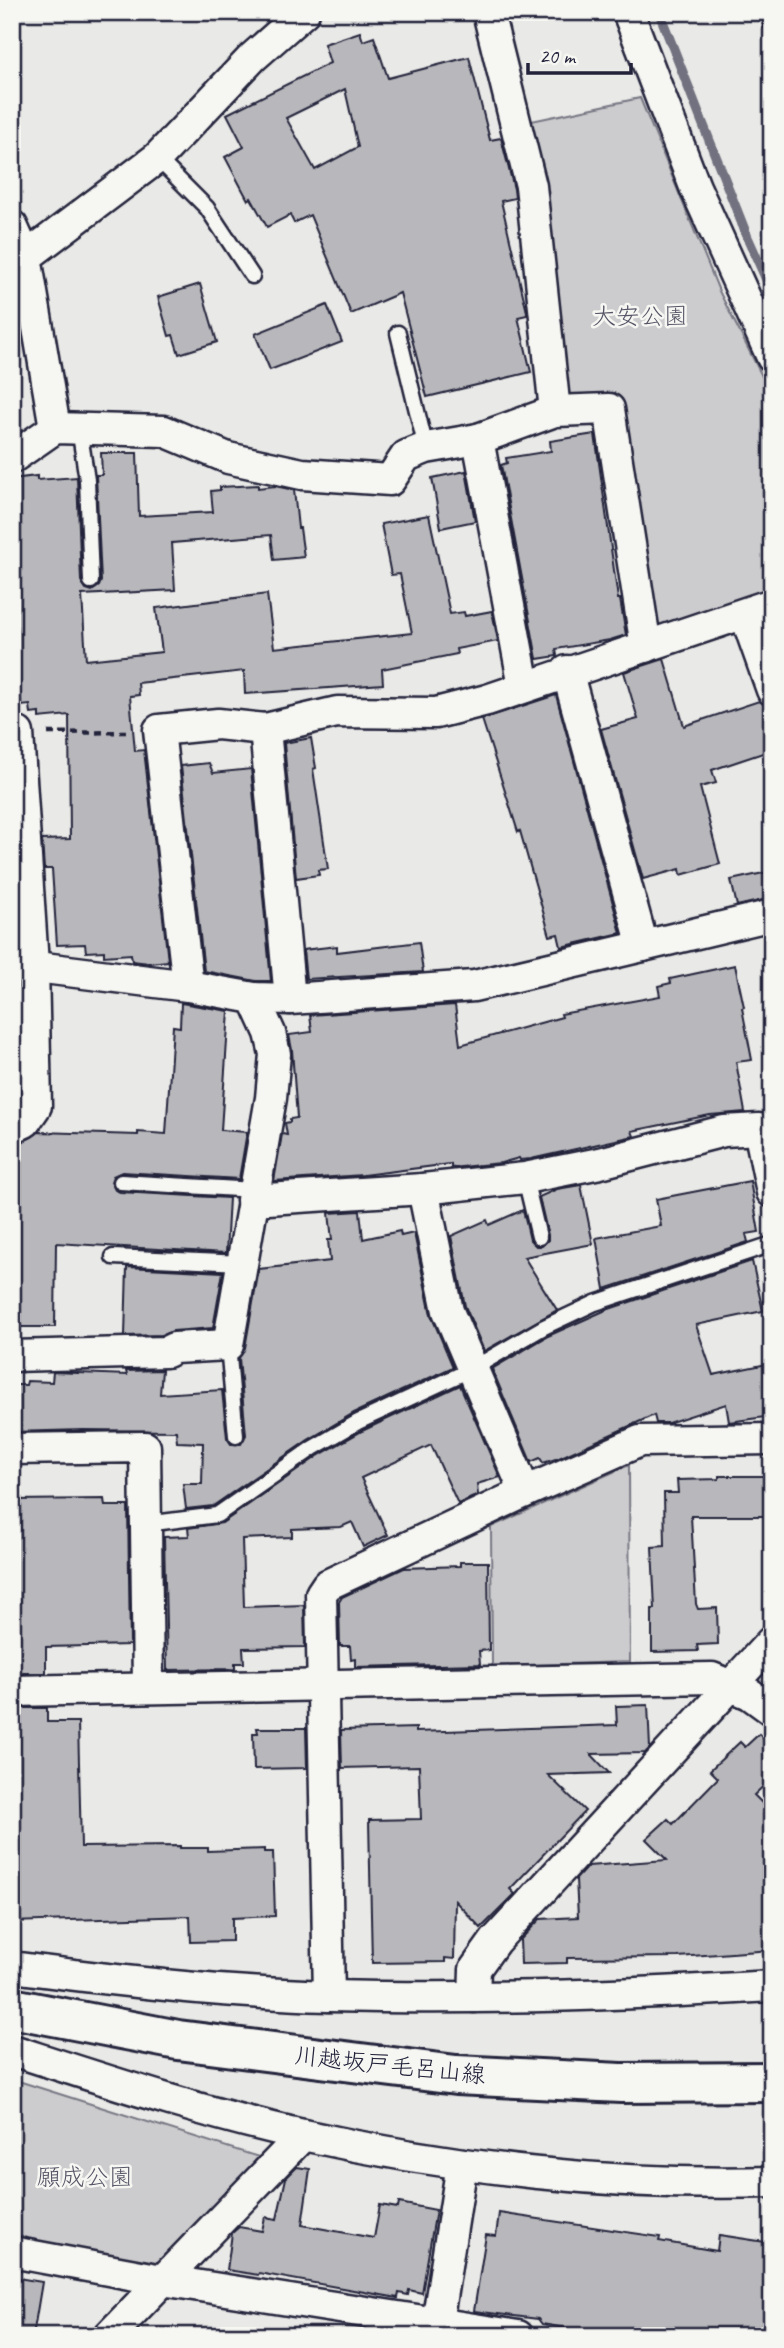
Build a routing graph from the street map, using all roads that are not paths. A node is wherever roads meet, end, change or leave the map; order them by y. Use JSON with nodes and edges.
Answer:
{"nodes":[{"id":1,"x":304,"y":12,"type":"edge"},
{"id":2,"x":488,"y":12,"type":"edge"},
{"id":3,"x":628,"y":12,"type":"edge"},
{"id":4,"x":157,"y":158,"type":"junction"},
{"id":5,"x":12,"y":226,"type":"edge"},
{"id":6,"x":26,"y":257,"type":"junction"},
{"id":7,"x":252,"y":276,"type":"dead end"},
{"id":8,"x":398,"y":333,"type":"dead end"},
{"id":9,"x":772,"y":357,"type":"edge"},
{"id":10,"x":555,"y":411,"type":"junction"},
{"id":11,"x":67,"y":428,"type":"junction"},
{"id":12,"x":478,"y":439,"type":"junction"},
{"id":13,"x":426,"y":447,"type":"junction"},
{"id":14,"x":12,"y":458,"type":"edge"},
{"id":15,"x":92,"y":581,"type":"dead end"},
{"id":16,"x":758,"y":609,"type":"edge"},
{"id":17,"x":646,"y":647,"type":"junction"},
{"id":18,"x":567,"y":671,"type":"junction"},
{"id":19,"x":524,"y":686,"type":"junction"},
{"id":20,"x":772,"y":690,"type":"edge"},
{"id":21,"x":265,"y":729,"type":"junction"},
{"id":22,"x":18,"y":733,"type":"road end"},
{"id":23,"x":772,"y":915,"type":"edge"},
{"id":24,"x":643,"y":946,"type":"junction"},
{"id":25,"x":22,"y":965,"type":"edge"},
{"id":26,"x":188,"y":986,"type":"junction"},
{"id":27,"x":254,"y":998,"type":"junction"},
{"id":28,"x":290,"y":999,"type":"junction"},
{"id":29,"x":12,"y":1128,"type":"edge"},
{"id":30,"x":525,"y":1178,"type":"junction"},
{"id":31,"x":121,"y":1182,"type":"dead end"},
{"id":32,"x":423,"y":1189,"type":"junction"},
{"id":33,"x":772,"y":1192,"type":"edge"},
{"id":34,"x":253,"y":1195,"type":"junction"},
{"id":35,"x":539,"y":1237,"type":"dead end"},
{"id":36,"x":772,"y":1244,"type":"edge"},
{"id":37,"x":113,"y":1257,"type":"dead end"},
{"id":38,"x":242,"y":1263,"type":"junction"},
{"id":39,"x":228,"y":1345,"type":"junction"},
{"id":40,"x":12,"y":1356,"type":"edge"},
{"id":41,"x":472,"y":1369,"type":"junction"},
{"id":42,"x":236,"y":1436,"type":"dead end"},
{"id":43,"x":772,"y":1439,"type":"edge"},
{"id":44,"x":12,"y":1449,"type":"edge"},
{"id":45,"x":525,"y":1492,"type":"junction"},
{"id":46,"x":146,"y":1524,"type":"junction"},
{"id":47,"x":772,"y":1642,"type":"edge"},
{"id":48,"x":732,"y":1685,"type":"junction"},
{"id":49,"x":148,"y":1687,"type":"junction"},
{"id":50,"x":323,"y":1687,"type":"junction"},
{"id":51,"x":12,"y":1691,"type":"edge"},
{"id":52,"x":772,"y":1710,"type":"edge"},
{"id":53,"x":12,"y":1967,"type":"edge"},
{"id":54,"x":772,"y":1986,"type":"edge"},
{"id":55,"x":329,"y":1996,"type":"junction"},
{"id":56,"x":474,"y":1997,"type":"junction"},
{"id":57,"x":12,"y":2008,"type":"edge"},
{"id":58,"x":12,"y":2050,"type":"edge"},
{"id":59,"x":772,"y":2082,"type":"edge"},
{"id":60,"x":303,"y":2135,"type":"junction"},
{"id":61,"x":461,"y":2164,"type":"junction"},
{"id":62,"x":772,"y":2182,"type":"edge"},
{"id":63,"x":12,"y":2252,"type":"edge"},
{"id":64,"x":162,"y":2280,"type":"junction"},
{"id":65,"x":436,"y":2329,"type":"edge"},
{"id":66,"x":109,"y":2336,"type":"edge"},
{"id":67,"x":518,"y":2336,"type":"edge"}],
"edges":[{"from":1,"to":4,"type":"street"},
{"from":2,"to":10,"type":"street"},
{"from":3,"to":9,"type":"street"},
{"from":4,"to":6,"type":"street"},
{"from":4,"to":7,"type":"lane"},
{"from":5,"to":6,"type":"street"},
{"from":6,"to":11,"type":"street"},
{"from":8,"to":13,"type":"lane"},
{"from":10,"to":12,"type":"street"},
{"from":10,"to":17,"type":"street"},
{"from":11,"to":13,"type":"street"},
{"from":11,"to":14,"type":"street"},
{"from":11,"to":15,"type":"lane"},
{"from":12,"to":13,"type":"street"},
{"from":12,"to":19,"type":"street"},
{"from":16,"to":17,"type":"street"},
{"from":16,"to":20,"type":"street"},
{"from":17,"to":18,"type":"street"},
{"from":18,"to":19,"type":"street"},
{"from":18,"to":24,"type":"street"},
{"from":19,"to":21,"type":"street"},
{"from":21,"to":26,"type":"street"},
{"from":21,"to":28,"type":"street"},
{"from":22,"to":25,"type":"street"},
{"from":23,"to":24,"type":"street"},
{"from":24,"to":28,"type":"street"},
{"from":25,"to":26,"type":"street"},
{"from":25,"to":29,"type":"street"},
{"from":26,"to":27,"type":"street"},
{"from":27,"to":28,"type":"street"},
{"from":27,"to":34,"type":"street"},
{"from":30,"to":32,"type":"street"},
{"from":30,"to":33,"type":"street"},
{"from":30,"to":35,"type":"lane"},
{"from":31,"to":34,"type":"lane"},
{"from":32,"to":34,"type":"street"},
{"from":32,"to":41,"type":"street"},
{"from":34,"to":38,"type":"street"},
{"from":36,"to":41,"type":"lane"},
{"from":37,"to":38,"type":"lane"},
{"from":38,"to":39,"type":"street"},
{"from":39,"to":40,"type":"street"},
{"from":39,"to":42,"type":"lane"},
{"from":41,"to":45,"type":"street"},
{"from":41,"to":46,"type":"lane"},
{"from":43,"to":45,"type":"street"},
{"from":44,"to":46,"type":"street"},
{"from":45,"to":50,"type":"street"},
{"from":46,"to":49,"type":"street"},
{"from":47,"to":48,"type":"street"},
{"from":48,"to":50,"type":"street"},
{"from":48,"to":52,"type":"street"},
{"from":48,"to":56,"type":"street"},
{"from":49,"to":50,"type":"street"},
{"from":49,"to":51,"type":"street"},
{"from":50,"to":55,"type":"street"},
{"from":53,"to":55,"type":"street"},
{"from":54,"to":56,"type":"street"},
{"from":55,"to":56,"type":"street"},
{"from":57,"to":59,"type":"main road","name":"川越坂戸毛呂山線"},
{"from":58,"to":60,"type":"street"},
{"from":60,"to":61,"type":"street"},
{"from":60,"to":64,"type":"street"},
{"from":61,"to":62,"type":"street"},
{"from":61,"to":65,"type":"street"},
{"from":63,"to":64,"type":"street"},
{"from":64,"to":65,"type":"street"},
{"from":64,"to":66,"type":"street"},
{"from":65,"to":67,"type":"street"}]}
